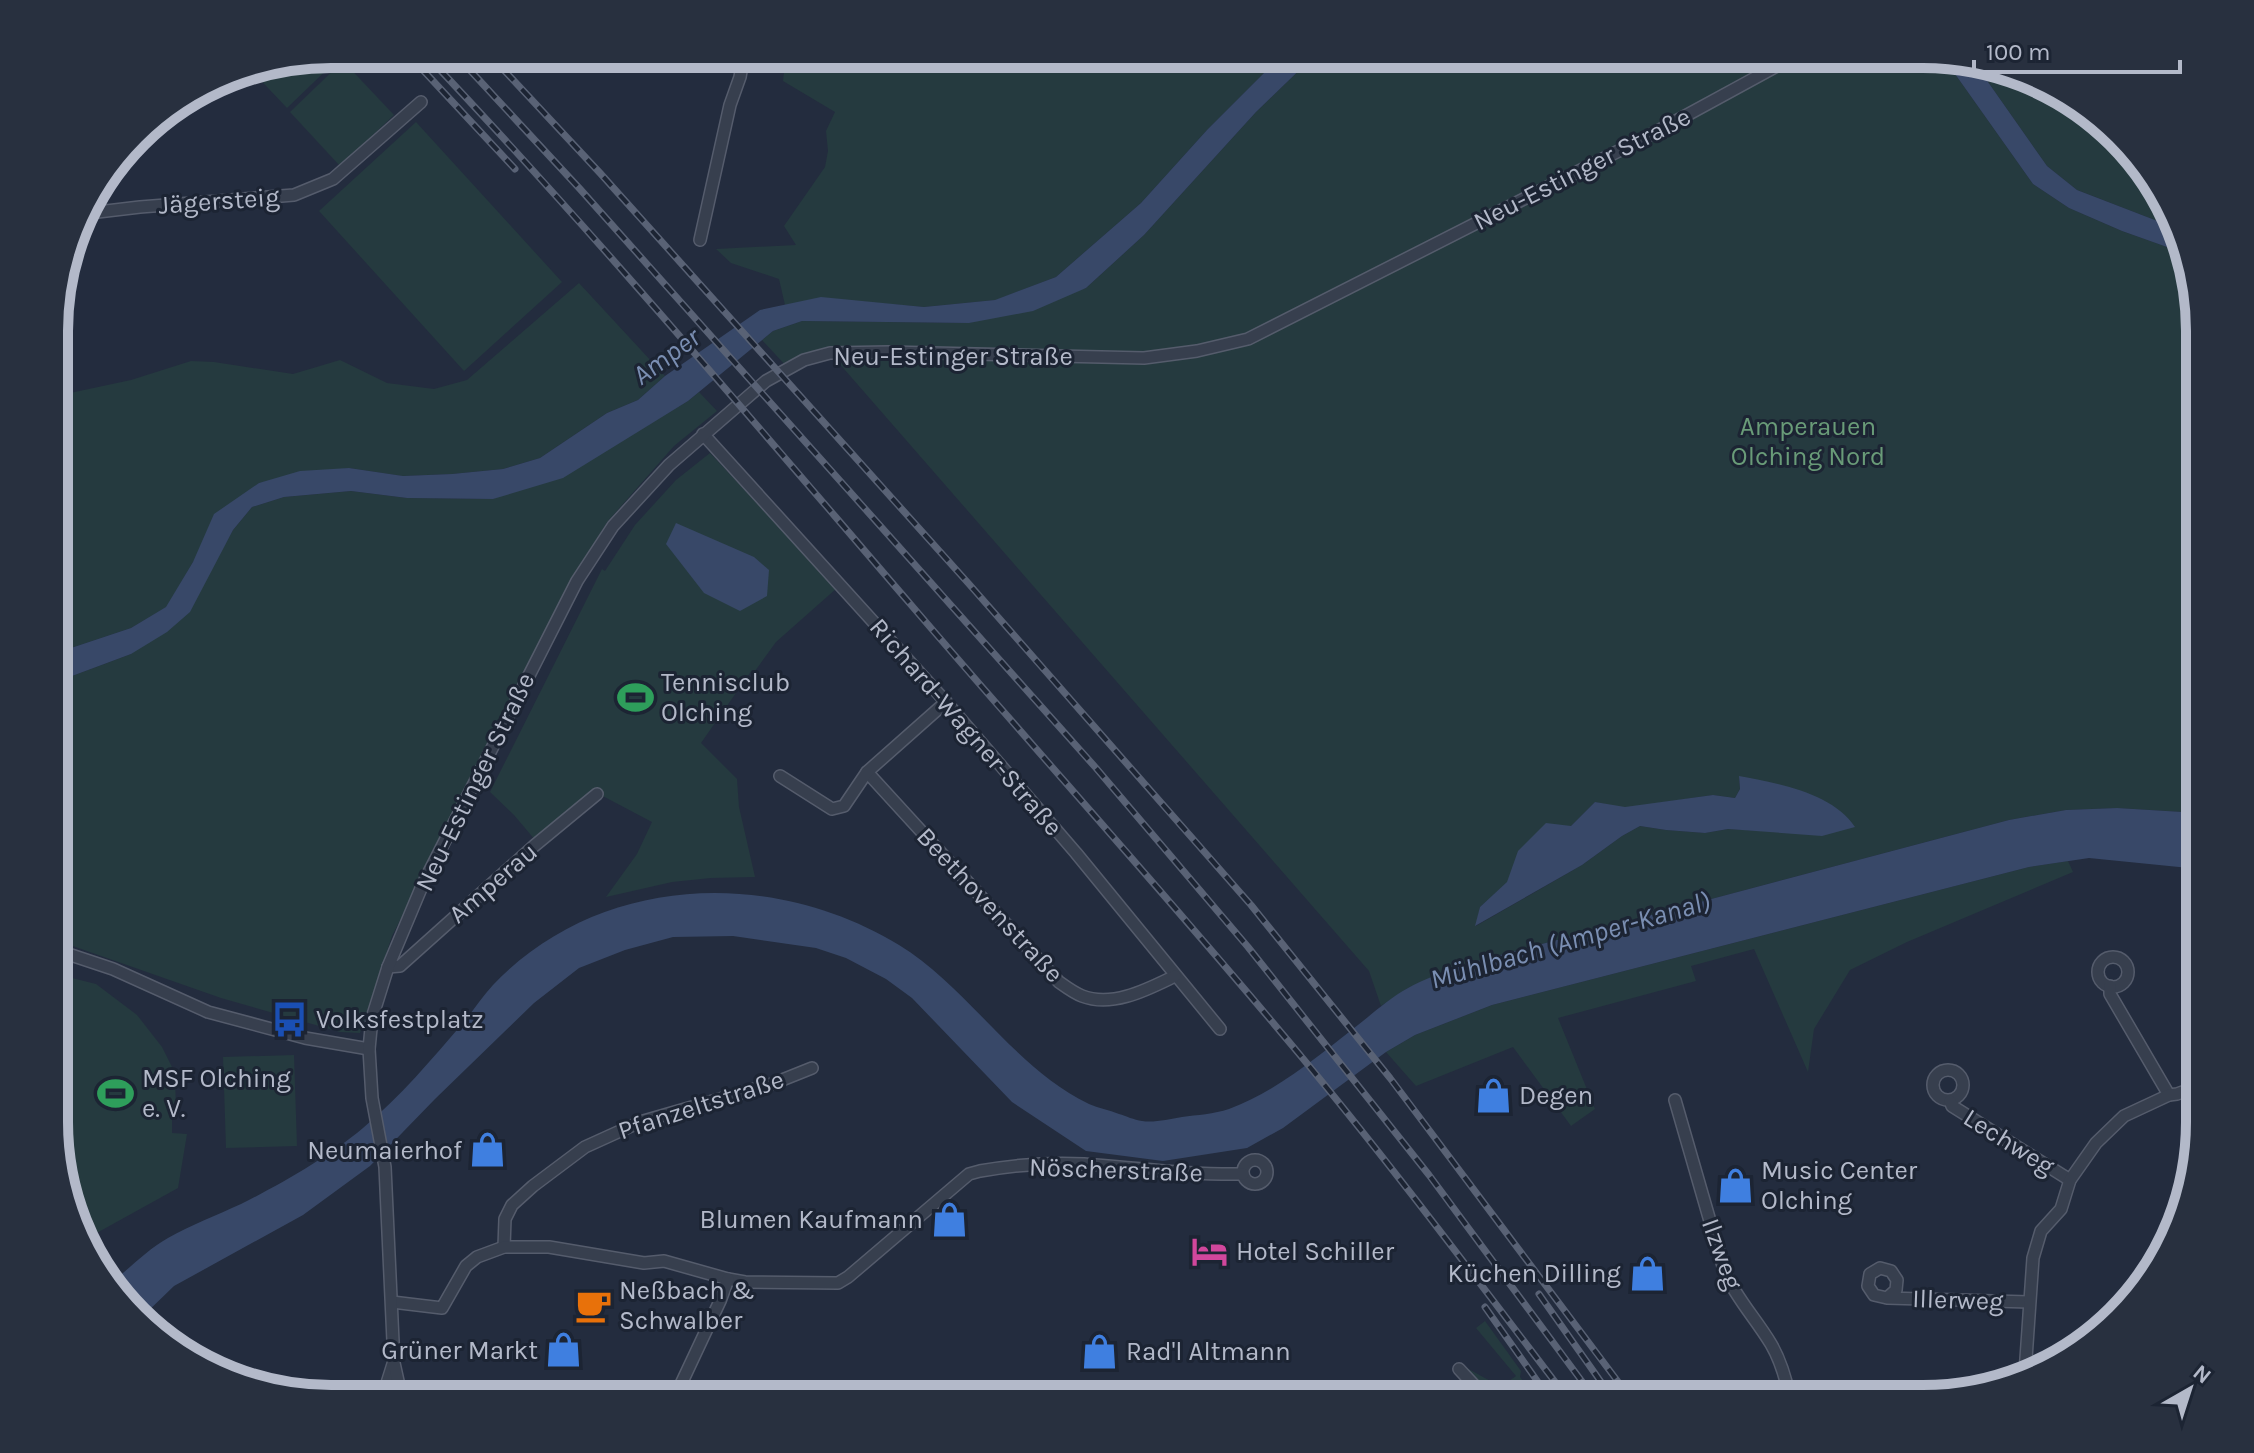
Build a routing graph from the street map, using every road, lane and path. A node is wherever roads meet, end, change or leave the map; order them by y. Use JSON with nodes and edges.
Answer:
{"nodes":[{"id":1,"x":741,"y":68,"type":"edge"},
{"id":2,"x":1773,"y":68,"type":"edge"},
{"id":3,"x":421,"y":102,"type":"dead end"},
{"id":4,"x":97,"y":212,"type":"edge"},
{"id":5,"x":700,"y":240,"type":"dead end"},
{"id":6,"x":703,"y":434,"type":"junction"},
{"id":7,"x":946,"y":702,"type":"junction"},
{"id":8,"x":867,"y":772,"type":"junction"},
{"id":9,"x":780,"y":776,"type":"dead end"},
{"id":10,"x":597,"y":794,"type":"dead end"},
{"id":11,"x":68,"y":954,"type":"edge"},
{"id":12,"x":388,"y":967,"type":"junction"},
{"id":13,"x":1175,"y":976,"type":"junction"},
{"id":14,"x":2110,"y":986,"type":"dead end"},
{"id":15,"x":1220,"y":1029,"type":"dead end"},
{"id":16,"x":369,"y":1049,"type":"junction"},
{"id":17,"x":812,"y":1068,"type":"dead end"},
{"id":18,"x":2185,"y":1091,"type":"edge"},
{"id":19,"x":2169,"y":1095,"type":"junction"},
{"id":20,"x":1675,"y":1100,"type":"dead end"},
{"id":21,"x":1950,"y":1101,"type":"dead end"},
{"id":22,"x":1243,"y":1174,"type":"dead end"},
{"id":23,"x":2070,"y":1180,"type":"junction"},
{"id":24,"x":504,"y":1247,"type":"junction"},
{"id":25,"x":728,"y":1279,"type":"junction"},
{"id":26,"x":1887,"y":1298,"type":"dead end"},
{"id":27,"x":392,"y":1302,"type":"junction"},
{"id":28,"x":2029,"y":1302,"type":"junction"},
{"id":29,"x":394,"y":1363,"type":"junction"},
{"id":30,"x":2026,"y":1364,"type":"edge"},
{"id":31,"x":1459,"y":1369,"type":"dead end"},
{"id":32,"x":1473,"y":1384,"type":"edge"},
{"id":33,"x":1787,"y":1384,"type":"edge"},
{"id":34,"x":387,"y":1385,"type":"edge"},
{"id":35,"x":399,"y":1385,"type":"edge"},
{"id":36,"x":681,"y":1385,"type":"edge"}],
"edges":[{"from":1,"to":5,"type":"street"},
{"from":2,"to":6,"type":"street","name":"Neu-Estinger Straße"},
{"from":3,"to":4,"type":"street","name":"Jägersteig"},
{"from":6,"to":7,"type":"street","name":"Richard-Wagner-Straße"},
{"from":6,"to":12,"type":"street","name":"Neu-Estinger Straße"},
{"from":7,"to":8,"type":"street"},
{"from":7,"to":13,"type":"street","name":"Richard-Wagner-Straße"},
{"from":8,"to":9,"type":"street"},
{"from":8,"to":13,"type":"street","name":"Beethovenstraße"},
{"from":10,"to":12,"type":"street","name":"Amperau"},
{"from":11,"to":16,"type":"street"},
{"from":12,"to":16,"type":"street","name":"Neu-Estinger Straße"},
{"from":13,"to":15,"type":"street","name":"Richard-Wagner-Straße"},
{"from":14,"to":19,"type":"street"},
{"from":16,"to":27,"type":"street","name":"Neu-Estinger Straße"},
{"from":17,"to":24,"type":"street","name":"Pfanzeltstraße"},
{"from":18,"to":19,"type":"street"},
{"from":19,"to":23,"type":"street"},
{"from":20,"to":33,"type":"street","name":"Ilzweg"},
{"from":21,"to":23,"type":"street","name":"Lechweg"},
{"from":22,"to":25,"type":"street","name":"Nöscherstraße"},
{"from":23,"to":28,"type":"street"},
{"from":24,"to":25,"type":"street","name":"Nöscherstraße"},
{"from":24,"to":27,"type":"street","name":"Nöscherstraße"},
{"from":25,"to":36,"type":"street"},
{"from":26,"to":28,"type":"street","name":"Illerweg"},
{"from":27,"to":29,"type":"street","name":"Neu-Estinger Straße"},
{"from":28,"to":30,"type":"street"},
{"from":29,"to":34,"type":"street","name":"Neu-Estinger Straße"},
{"from":29,"to":35,"type":"street","name":"Neu-Estinger Straße"},
{"from":31,"to":32,"type":"street"}]}
